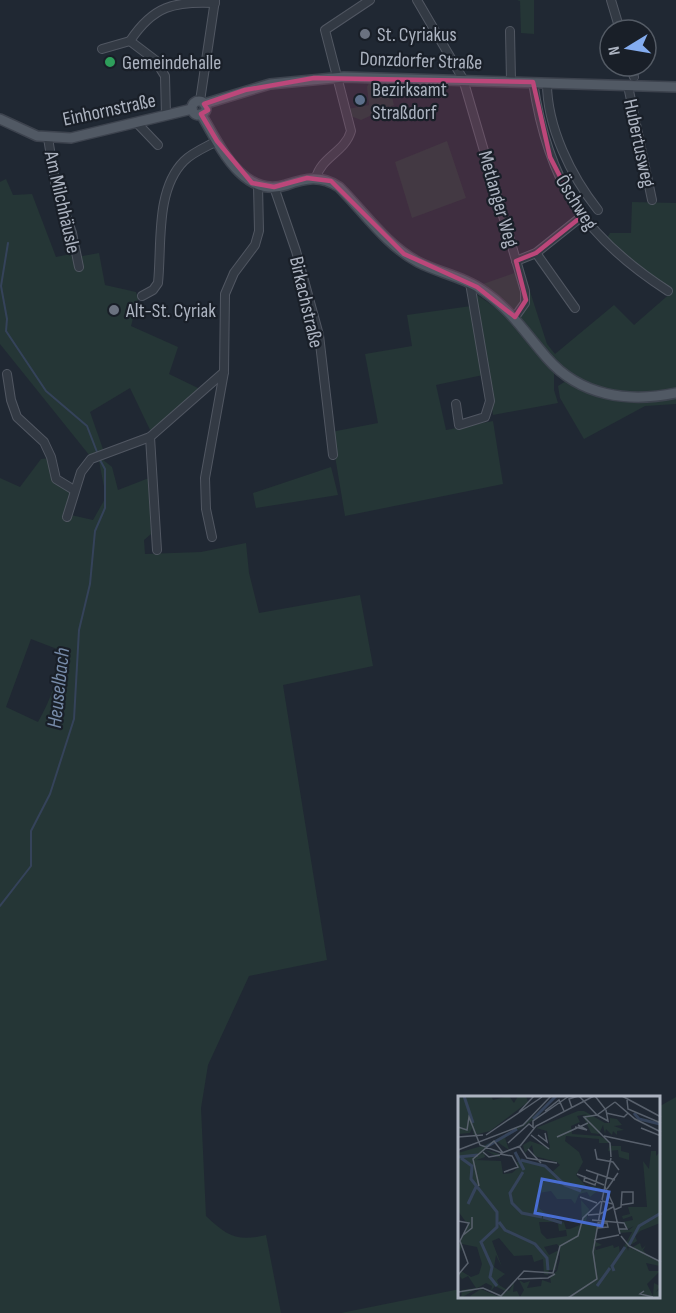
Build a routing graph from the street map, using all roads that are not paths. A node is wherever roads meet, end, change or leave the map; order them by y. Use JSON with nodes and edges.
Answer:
{"nodes":[{"id":1,"x":370,"y":0,"type":"edge"},
{"id":2,"x":417,"y":0,"type":"edge"},
{"id":3,"x":611,"y":0,"type":"edge"},
{"id":4,"x":215,"y":1,"type":"edge"},
{"id":5,"x":616,"y":18,"type":"edge"},
{"id":6,"x":510,"y":31,"type":"dead end"},
{"id":7,"x":130,"y":40,"type":"junction"},
{"id":8,"x":102,"y":49,"type":"dead end"},
{"id":9,"x":337,"y":77,"type":"junction"},
{"id":10,"x":463,"y":79,"type":"junction"},
{"id":11,"x":510,"y":81,"type":"junction"},
{"id":12,"x":533,"y":82,"type":"junction"},
{"id":13,"x":547,"y":83,"type":"junction"},
{"id":14,"x":628,"y":86,"type":"junction"},
{"id":15,"x":676,"y":87,"type":"edge"},
{"id":16,"x":199,"y":107,"type":"junction"},
{"id":17,"x":166,"y":115,"type":"junction"},
{"id":18,"x":0,"y":119,"type":"edge"},
{"id":19,"x":136,"y":122,"type":"junction"},
{"id":20,"x":48,"y":138,"type":"junction"},
{"id":21,"x":217,"y":141,"type":"junction"},
{"id":22,"x":158,"y":145,"type":"dead end"},
{"id":23,"x":316,"y":178,"type":"junction"},
{"id":24,"x":258,"y":185,"type":"junction"},
{"id":25,"x":274,"y":188,"type":"junction"},
{"id":26,"x":652,"y":200,"type":"dead end"},
{"id":27,"x":598,"y":210,"type":"dead end"},
{"id":28,"x":581,"y":216,"type":"junction"},
{"id":29,"x":536,"y":253,"type":"junction"},
{"id":30,"x":516,"y":261,"type":"junction"},
{"id":31,"x":79,"y":267,"type":"dead end"},
{"id":32,"x":470,"y":283,"type":"junction"},
{"id":33,"x":668,"y":291,"type":"dead end"},
{"id":34,"x":142,"y":296,"type":"dead end"},
{"id":35,"x":575,"y":308,"type":"dead end"},
{"id":36,"x":515,"y":317,"type":"junction"},
{"id":37,"x":224,"y":372,"type":"junction"},
{"id":38,"x":7,"y":374,"type":"dead end"},
{"id":39,"x":676,"y":393,"type":"edge"},
{"id":40,"x":456,"y":404,"type":"dead end"},
{"id":41,"x":150,"y":437,"type":"junction"},
{"id":42,"x":333,"y":454,"type":"dead end"},
{"id":43,"x":74,"y":490,"type":"junction"},
{"id":44,"x":67,"y":517,"type":"dead end"},
{"id":45,"x":212,"y":537,"type":"dead end"},
{"id":46,"x":157,"y":550,"type":"dead end"}],
"edges":[{"from":1,"to":9,"type":"street"},
{"from":2,"to":10,"type":"street","name":"Metlanger Weg"},
{"from":3,"to":5,"type":"street"},
{"from":4,"to":7,"type":"street"},
{"from":4,"to":16,"type":"street"},
{"from":6,"to":11,"type":"street"},
{"from":7,"to":8,"type":"street"},
{"from":7,"to":17,"type":"street"},
{"from":9,"to":10,"type":"main road","name":"Donzdorfer Straße"},
{"from":9,"to":16,"type":"main road","name":"Donzdorfer Straße"},
{"from":9,"to":23,"type":"street"},
{"from":10,"to":11,"type":"main road","name":"Donzdorfer Straße"},
{"from":10,"to":30,"type":"street","name":"Metlanger Weg"},
{"from":11,"to":12,"type":"main road","name":"Donzdorfer Straße"},
{"from":12,"to":13,"type":"main road","name":"Donzdorfer Straße"},
{"from":12,"to":28,"type":"street","name":"Öschweg"},
{"from":13,"to":14,"type":"main road","name":"Donzdorfer Straße"},
{"from":13,"to":27,"type":"street"},
{"from":14,"to":15,"type":"main road","name":"Donzdorfer Straße"},
{"from":14,"to":26,"type":"street","name":"Hubertusweg"},
{"from":16,"to":17,"type":"main road","name":"Einhornstraße"},
{"from":16,"to":21,"type":"main road"},
{"from":17,"to":19,"type":"main road","name":"Einhornstraße"},
{"from":18,"to":20,"type":"main road","name":"Einhornstraße"},
{"from":19,"to":20,"type":"main road","name":"Einhornstraße"},
{"from":19,"to":22,"type":"street"},
{"from":20,"to":31,"type":"street","name":"Am Milchhäusle"},
{"from":21,"to":24,"type":"main road"},
{"from":21,"to":34,"type":"street"},
{"from":23,"to":25,"type":"main road"},
{"from":23,"to":32,"type":"main road"},
{"from":24,"to":25,"type":"main road"},
{"from":24,"to":37,"type":"street"},
{"from":25,"to":42,"type":"street","name":"Birkachstraße"},
{"from":28,"to":29,"type":"street"},
{"from":28,"to":33,"type":"street","name":"Öschweg"},
{"from":29,"to":30,"type":"street"},
{"from":29,"to":35,"type":"street"},
{"from":30,"to":36,"type":"street","name":"Metlanger Weg"},
{"from":32,"to":36,"type":"main road"},
{"from":32,"to":40,"type":"street"},
{"from":36,"to":39,"type":"main road"},
{"from":37,"to":41,"type":"street"},
{"from":37,"to":45,"type":"street"},
{"from":38,"to":43,"type":"street"},
{"from":41,"to":43,"type":"street"},
{"from":41,"to":46,"type":"street"},
{"from":43,"to":44,"type":"street"}]}
